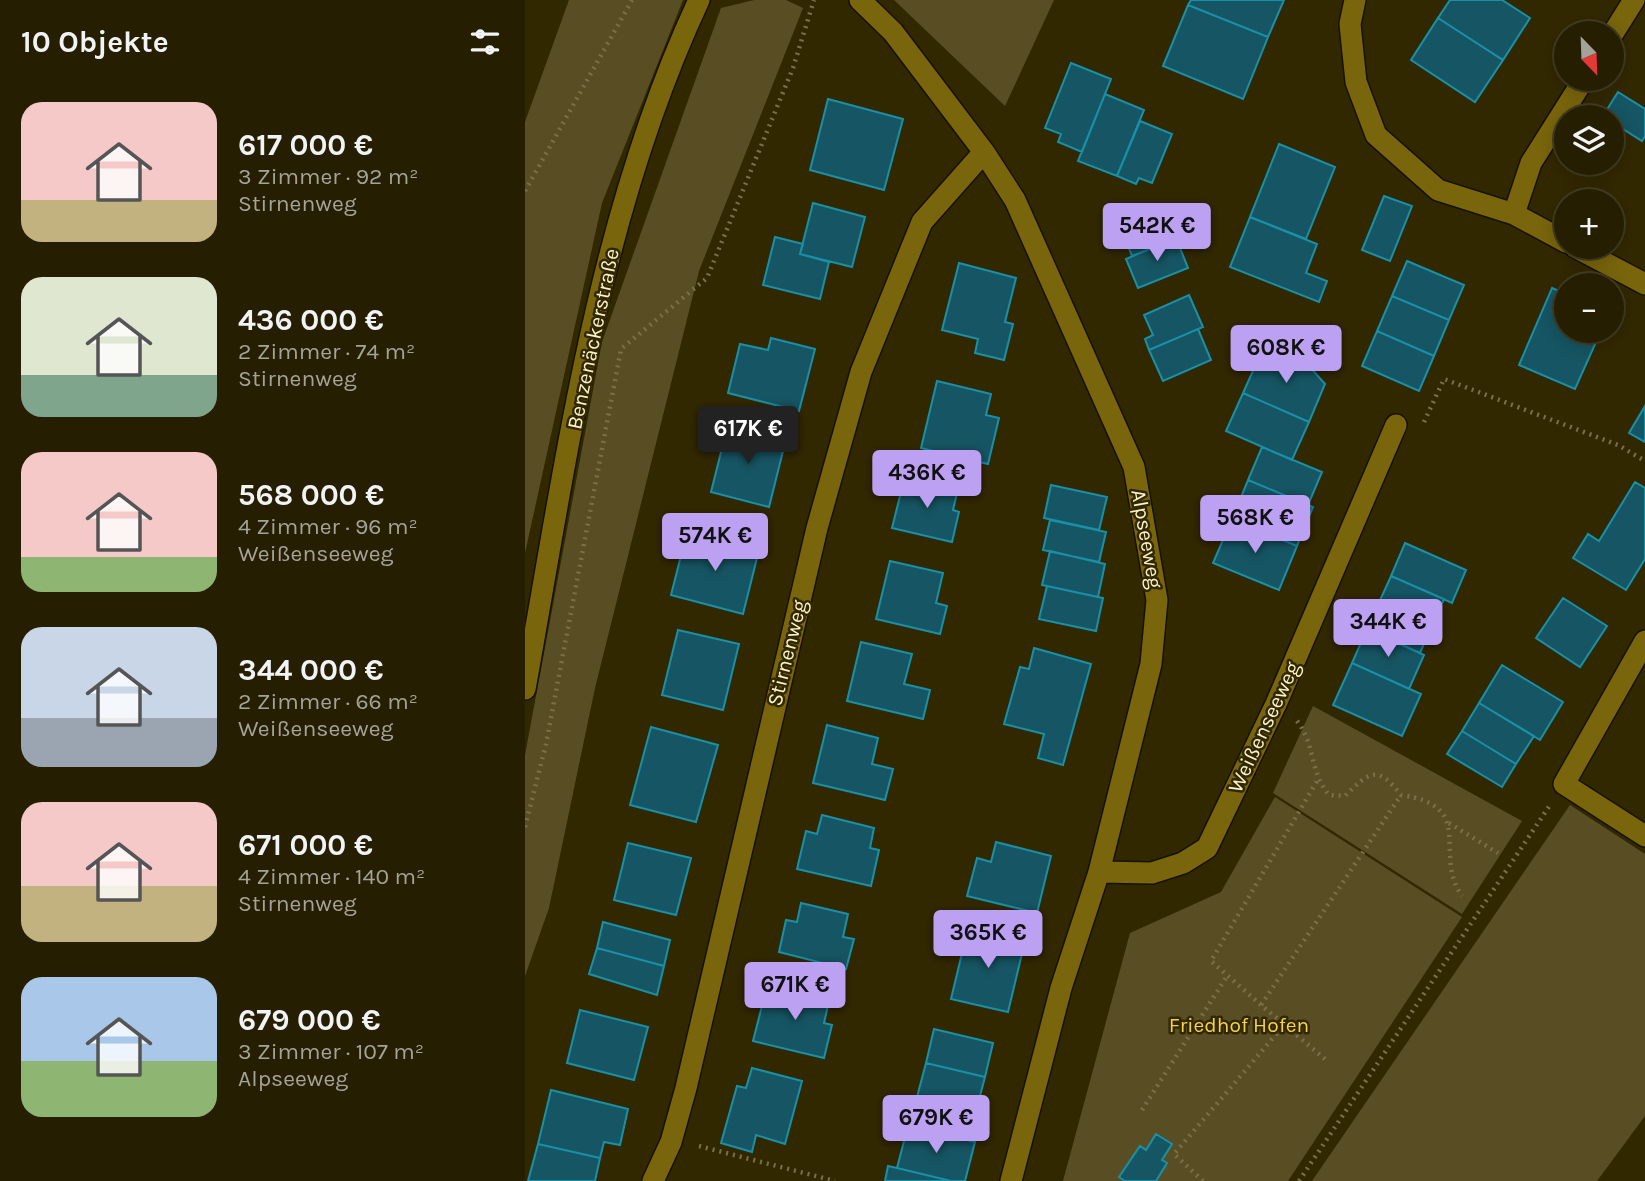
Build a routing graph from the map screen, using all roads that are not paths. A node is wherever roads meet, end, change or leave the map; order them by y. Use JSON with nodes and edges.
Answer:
{"nodes":[{"id":1,"x":699,"y":0,"type":"edge"},
{"id":2,"x":860,"y":0,"type":"edge"},
{"id":3,"x":1355,"y":0,"type":"edge"},
{"id":4,"x":1634,"y":0,"type":"edge"},
{"id":5,"x":1621,"y":21,"type":"edge"},
{"id":6,"x":1576,"y":91,"type":"edge"},
{"id":7,"x":984,"y":152,"type":"junction"},
{"id":8,"x":1514,"y":214,"type":"junction"},
{"id":9,"x":1554,"y":236,"type":"edge"},
{"id":10,"x":1598,"y":259,"type":"edge"},
{"id":11,"x":1645,"y":284,"type":"edge"},
{"id":12,"x":1396,"y":425,"type":"dead end"},
{"id":13,"x":1645,"y":641,"type":"edge"},
{"id":14,"x":525,"y":690,"type":"edge"},
{"id":15,"x":1645,"y":836,"type":"edge"},
{"id":16,"x":1099,"y":872,"type":"junction"},
{"id":17,"x":653,"y":1181,"type":"edge"},
{"id":18,"x":1011,"y":1181,"type":"edge"}],
"edges":[{"from":1,"to":14,"type":"street","name":"Benzenäckerstraße"},
{"from":2,"to":7,"type":"street","name":"Alpseeweg"},
{"from":3,"to":8,"type":"street"},
{"from":4,"to":5,"type":"street"},
{"from":6,"to":8,"type":"street"},
{"from":7,"to":16,"type":"street","name":"Alpseeweg"},
{"from":7,"to":17,"type":"street","name":"Stirnenweg"},
{"from":8,"to":9,"type":"street"},
{"from":10,"to":11,"type":"street"},
{"from":12,"to":16,"type":"street","name":"Weißenseeweg"},
{"from":13,"to":15,"type":"street"},
{"from":16,"to":18,"type":"street","name":"Alpseeweg"}]}
